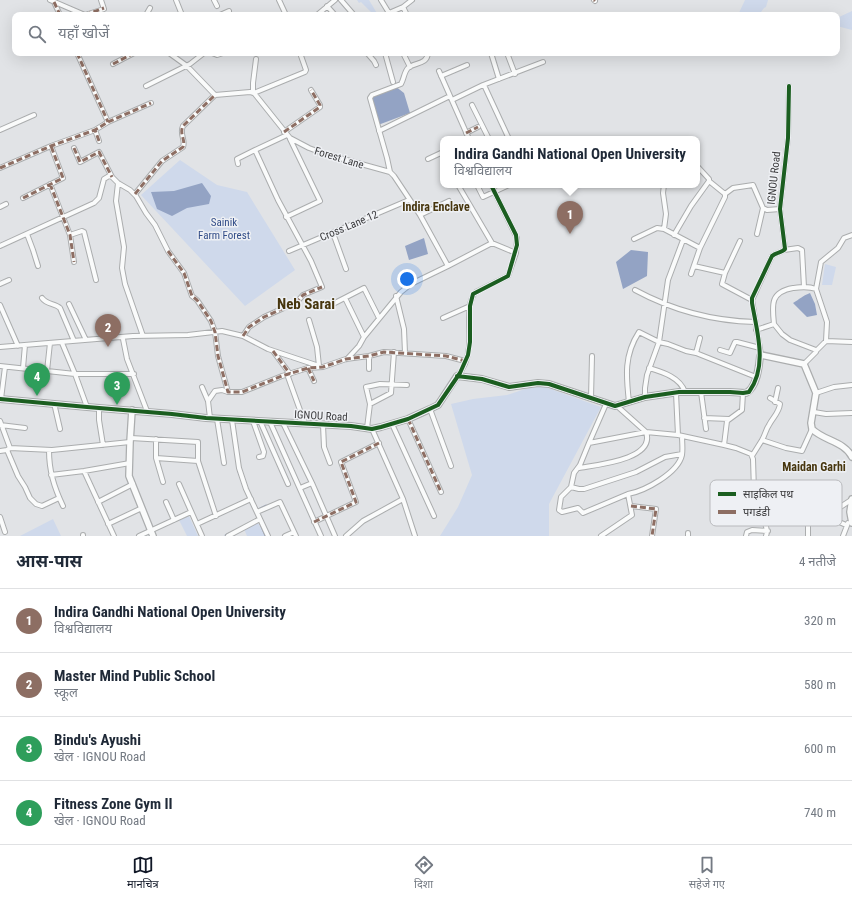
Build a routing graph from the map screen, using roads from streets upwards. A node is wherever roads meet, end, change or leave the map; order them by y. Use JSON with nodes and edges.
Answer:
{"nodes":[{"id":1,"x":101,"y":0,"type":"edge"},
{"id":2,"x":176,"y":0,"type":"edge"},
{"id":3,"x":214,"y":0,"type":"edge"},
{"id":4,"x":279,"y":0,"type":"edge"},
{"id":5,"x":334,"y":0,"type":"edge"},
{"id":6,"x":341,"y":0,"type":"edge"},
{"id":7,"x":381,"y":0,"type":"edge"},
{"id":8,"x":412,"y":0,"type":"edge"},
{"id":9,"x":52,"y":1,"type":"edge"},
{"id":10,"x":217,"y":6,"type":"dead end"},
{"id":11,"x":327,"y":6,"type":"junction"},
{"id":12,"x":403,"y":6,"type":"junction"},
{"id":13,"x":150,"y":8,"type":"dead end"},
{"id":14,"x":58,"y":12,"type":"edge"},
{"id":15,"x":78,"y":12,"type":"edge"},
{"id":16,"x":94,"y":12,"type":"edge"},
{"id":17,"x":148,"y":12,"type":"edge"},
{"id":18,"x":181,"y":12,"type":"edge"},
{"id":19,"x":285,"y":12,"type":"edge"},
{"id":20,"x":321,"y":12,"type":"edge"},
{"id":21,"x":332,"y":12,"type":"edge"},
{"id":22,"x":351,"y":12,"type":"edge"},
{"id":23,"x":388,"y":12,"type":"edge"},
{"id":24,"x":391,"y":12,"type":"edge"},
{"id":25,"x":406,"y":12,"type":"edge"},
{"id":26,"x":78,"y":56,"type":"edge"},
{"id":27,"x":128,"y":56,"type":"edge"},
{"id":28,"x":173,"y":56,"type":"edge"},
{"id":29,"x":200,"y":56,"type":"edge"},
{"id":30,"x":301,"y":56,"type":"edge"},
{"id":31,"x":370,"y":56,"type":"edge"},
{"id":32,"x":386,"y":56,"type":"edge"},
{"id":33,"x":404,"y":56,"type":"edge"},
{"id":34,"x":427,"y":56,"type":"edge"},
{"id":35,"x":492,"y":56,"type":"edge"},
{"id":36,"x":508,"y":56,"type":"edge"},
{"id":37,"x":256,"y":60,"type":"dead end"},
{"id":38,"x":543,"y":62,"type":"dead end"},
{"id":39,"x":113,"y":64,"type":"dead end"},
{"id":40,"x":376,"y":65,"type":"dead end"},
{"id":41,"x":467,"y":65,"type":"dead end"},
{"id":42,"x":187,"y":66,"type":"junction"},
{"id":43,"x":410,"y":67,"type":"junction"},
{"id":44,"x":515,"y":74,"type":"junction"},
{"id":45,"x":500,"y":79,"type":"junction"},
{"id":46,"x":393,"y":82,"type":"dead end"},
{"id":47,"x":484,"y":85,"type":"junction"},
{"id":48,"x":146,"y":86,"type":"dead end"},
{"id":49,"x":789,"y":86,"type":"dead end"},
{"id":50,"x":311,"y":90,"type":"dead end"},
{"id":51,"x":254,"y":93,"type":"junction"},
{"id":52,"x":215,"y":95,"type":"junction"},
{"id":53,"x":451,"y":98,"type":"junction"},
{"id":54,"x":151,"y":103,"type":"dead end"},
{"id":55,"x":472,"y":105,"type":"dead end"},
{"id":56,"x":34,"y":115,"type":"dead end"},
{"id":57,"x":108,"y":122,"type":"junction"},
{"id":58,"x":478,"y":127,"type":"dead end"},
{"id":59,"x":0,"y":130,"type":"edge"},
{"id":60,"x":95,"y":130,"type":"junction"},
{"id":61,"x":379,"y":131,"type":"junction"},
{"id":62,"x":466,"y":133,"type":"junction"},
{"id":63,"x":287,"y":135,"type":"junction"},
{"id":64,"x":468,"y":136,"type":"edge"},
{"id":65,"x":488,"y":136,"type":"edge"},
{"id":66,"x":508,"y":136,"type":"edge"},
{"id":67,"x":99,"y":141,"type":"dead end"},
{"id":68,"x":51,"y":146,"type":"junction"},
{"id":69,"x":74,"y":148,"type":"dead end"},
{"id":70,"x":255,"y":150,"type":"junction"},
{"id":71,"x":440,"y":153,"type":"edge"},
{"id":72,"x":428,"y":159,"type":"dead end"},
{"id":73,"x":238,"y":164,"type":"dead end"},
{"id":74,"x":0,"y":168,"type":"edge"},
{"id":75,"x":700,"y":169,"type":"edge"},
{"id":76,"x":390,"y":172,"type":"junction"},
{"id":77,"x":112,"y":177,"type":"junction"},
{"id":78,"x":709,"y":181,"type":"junction"},
{"id":79,"x":118,"y":183,"type":"junction"},
{"id":80,"x":50,"y":184,"type":"junction"},
{"id":81,"x":460,"y":188,"type":"edge"},
{"id":82,"x":478,"y":188,"type":"edge"},
{"id":83,"x":492,"y":188,"type":"edge"},
{"id":84,"x":503,"y":188,"type":"edge"},
{"id":85,"x":664,"y":188,"type":"edge"},
{"id":86,"x":495,"y":192,"type":"junction"},
{"id":87,"x":135,"y":194,"type":"junction"},
{"id":88,"x":725,"y":194,"type":"junction"},
{"id":89,"x":23,"y":198,"type":"dead end"},
{"id":90,"x":409,"y":200,"type":"junction"},
{"id":91,"x":449,"y":201,"type":"dead end"},
{"id":92,"x":6,"y":204,"type":"dead end"},
{"id":93,"x":0,"y":207,"type":"edge"},
{"id":94,"x":763,"y":208,"type":"junction"},
{"id":95,"x":780,"y":209,"type":"junction"},
{"id":96,"x":420,"y":215,"type":"junction"},
{"id":97,"x":63,"y":217,"type":"junction"},
{"id":98,"x":286,"y":217,"type":"junction"},
{"id":99,"x":664,"y":229,"type":"junction"},
{"id":100,"x":333,"y":233,"type":"junction"},
{"id":101,"x":27,"y":234,"type":"junction"},
{"id":102,"x":70,"y":234,"type":"junction"},
{"id":103,"x":757,"y":234,"type":"dead end"},
{"id":104,"x":674,"y":235,"type":"junction"},
{"id":105,"x":852,"y":235,"type":"edge"},
{"id":106,"x":634,"y":239,"type":"dead end"},
{"id":107,"x":683,"y":240,"type":"junction"},
{"id":108,"x":740,"y":241,"type":"dead end"},
{"id":109,"x":492,"y":243,"type":"junction"},
{"id":110,"x":302,"y":245,"type":"junction"},
{"id":111,"x":0,"y":246,"type":"edge"},
{"id":112,"x":700,"y":248,"type":"junction"},
{"id":113,"x":784,"y":250,"type":"junction"},
{"id":114,"x":289,"y":251,"type":"dead end"},
{"id":115,"x":516,"y":253,"type":"junction"},
{"id":116,"x":74,"y":262,"type":"dead end"},
{"id":117,"x":38,"y":266,"type":"dead end"},
{"id":118,"x":448,"y":266,"type":"junction"},
{"id":119,"x":694,"y":266,"type":"junction"},
{"id":120,"x":346,"y":269,"type":"dead end"},
{"id":121,"x":725,"y":273,"type":"junction"},
{"id":122,"x":691,"y":274,"type":"dead end"},
{"id":123,"x":9,"y":280,"type":"dead end"},
{"id":124,"x":96,"y":280,"type":"dead end"},
{"id":125,"x":0,"y":284,"type":"edge"},
{"id":126,"x":804,"y":287,"type":"junction"},
{"id":127,"x":816,"y":289,"type":"junction"},
{"id":128,"x":635,"y":290,"type":"dead end"},
{"id":129,"x":396,"y":296,"type":"junction"},
{"id":130,"x":42,"y":298,"type":"dead end"},
{"id":131,"x":345,"y":298,"type":"junction"},
{"id":132,"x":752,"y":300,"type":"junction"},
{"id":133,"x":69,"y":304,"type":"dead end"},
{"id":134,"x":664,"y":304,"type":"junction"},
{"id":135,"x":0,"y":306,"type":"edge"},
{"id":136,"x":329,"y":306,"type":"dead end"},
{"id":137,"x":470,"y":306,"type":"junction"},
{"id":138,"x":379,"y":318,"type":"junction"},
{"id":139,"x":443,"y":318,"type":"dead end"},
{"id":140,"x":310,"y":320,"type":"dead end"},
{"id":141,"x":755,"y":322,"type":"junction"},
{"id":142,"x":774,"y":324,"type":"junction"},
{"id":143,"x":756,"y":330,"type":"junction"},
{"id":144,"x":215,"y":332,"type":"junction"},
{"id":145,"x":143,"y":336,"type":"junction"},
{"id":146,"x":243,"y":336,"type":"junction"},
{"id":147,"x":364,"y":337,"type":"junction"},
{"id":148,"x":700,"y":338,"type":"dead end"},
{"id":149,"x":123,"y":339,"type":"dead end"},
{"id":150,"x":86,"y":340,"type":"junction"},
{"id":151,"x":74,"y":341,"type":"junction"},
{"id":152,"x":826,"y":341,"type":"junction"},
{"id":153,"x":62,"y":342,"type":"junction"},
{"id":154,"x":659,"y":342,"type":"junction"},
{"id":155,"x":852,"y":342,"type":"edge"},
{"id":156,"x":50,"y":343,"type":"junction"},
{"id":157,"x":25,"y":345,"type":"junction"},
{"id":158,"x":18,"y":346,"type":"junction"},
{"id":159,"x":0,"y":347,"type":"edge"},
{"id":160,"x":760,"y":348,"type":"junction"},
{"id":161,"x":720,"y":350,"type":"dead end"},
{"id":162,"x":816,"y":350,"type":"junction"},
{"id":163,"x":273,"y":351,"type":"junction"},
{"id":164,"x":394,"y":352,"type":"junction"},
{"id":165,"x":405,"y":353,"type":"junction"},
{"id":166,"x":696,"y":353,"type":"junction"},
{"id":167,"x":761,"y":355,"type":"junction"},
{"id":168,"x":369,"y":356,"type":"junction"},
{"id":169,"x":592,"y":356,"type":"dead end"},
{"id":170,"x":346,"y":359,"type":"junction"},
{"id":171,"x":465,"y":361,"type":"junction"},
{"id":172,"x":804,"y":364,"type":"junction"},
{"id":173,"x":2,"y":366,"type":"edge"},
{"id":174,"x":319,"y":366,"type":"junction"},
{"id":175,"x":23,"y":368,"type":"junction"},
{"id":176,"x":308,"y":368,"type":"junction"},
{"id":177,"x":649,"y":368,"type":"junction"},
{"id":178,"x":369,"y":369,"type":"dead end"},
{"id":179,"x":47,"y":371,"type":"junction"},
{"id":180,"x":75,"y":374,"type":"junction"},
{"id":181,"x":134,"y":374,"type":"junction"},
{"id":182,"x":288,"y":374,"type":"junction"},
{"id":183,"x":457,"y":376,"type":"junction"},
{"id":184,"x":756,"y":377,"type":"junction"},
{"id":185,"x":314,"y":381,"type":"dead end"},
{"id":186,"x":391,"y":385,"type":"junction"},
{"id":187,"x":407,"y":385,"type":"dead end"},
{"id":188,"x":852,"y":385,"type":"edge"},
{"id":189,"x":202,"y":387,"type":"dead end"},
{"id":190,"x":778,"y":388,"type":"dead end"},
{"id":191,"x":228,"y":392,"type":"junction"},
{"id":192,"x":676,"y":392,"type":"junction"},
{"id":193,"x":685,"y":392,"type":"junction"},
{"id":194,"x":701,"y":392,"type":"junction"},
{"id":195,"x":743,"y":393,"type":"junction"},
{"id":196,"x":816,"y":393,"type":"junction"},
{"id":197,"x":645,"y":397,"type":"junction"},
{"id":198,"x":591,"y":398,"type":"junction"},
{"id":199,"x":770,"y":398,"type":"dead end"},
{"id":200,"x":1,"y":399,"type":"edge"},
{"id":201,"x":208,"y":401,"type":"junction"},
{"id":202,"x":629,"y":402,"type":"junction"},
{"id":203,"x":775,"y":402,"type":"junction"},
{"id":204,"x":54,"y":403,"type":"junction"},
{"id":205,"x":370,"y":404,"type":"junction"},
{"id":206,"x":606,"y":404,"type":"junction"},
{"id":207,"x":617,"y":406,"type":"junction"},
{"id":208,"x":86,"y":407,"type":"junction"},
{"id":209,"x":99,"y":408,"type":"junction"},
{"id":210,"x":430,"y":409,"type":"junction"},
{"id":211,"x":132,"y":410,"type":"junction"},
{"id":212,"x":147,"y":411,"type":"junction"},
{"id":213,"x":814,"y":412,"type":"junction"},
{"id":214,"x":852,"y":413,"type":"edge"},
{"id":215,"x":704,"y":418,"type":"junction"},
{"id":216,"x":852,"y":418,"type":"edge"},
{"id":217,"x":214,"y":419,"type":"junction"},
{"id":218,"x":408,"y":419,"type":"junction"},
{"id":219,"x":729,"y":419,"type":"junction"},
{"id":220,"x":232,"y":420,"type":"junction"},
{"id":221,"x":253,"y":421,"type":"junction"},
{"id":222,"x":260,"y":421,"type":"junction"},
{"id":223,"x":270,"y":422,"type":"junction"},
{"id":224,"x":0,"y":423,"type":"edge"},
{"id":225,"x":283,"y":423,"type":"junction"},
{"id":226,"x":305,"y":424,"type":"junction"},
{"id":227,"x":392,"y":424,"type":"junction"},
{"id":228,"x":323,"y":425,"type":"junction"},
{"id":229,"x":25,"y":428,"type":"dead end"},
{"id":230,"x":369,"y":428,"type":"junction"},
{"id":231,"x":60,"y":429,"type":"dead end"},
{"id":232,"x":706,"y":429,"type":"dead end"},
{"id":233,"x":812,"y":429,"type":"junction"},
{"id":234,"x":646,"y":432,"type":"junction"},
{"id":235,"x":680,"y":436,"type":"junction"},
{"id":236,"x":156,"y":439,"type":"junction"},
{"id":237,"x":130,"y":440,"type":"junction"},
{"id":238,"x":762,"y":440,"type":"junction"},
{"id":239,"x":379,"y":443,"type":"junction"},
{"id":240,"x":588,"y":443,"type":"junction"},
{"id":241,"x":104,"y":445,"type":"junction"},
{"id":242,"x":724,"y":445,"type":"junction"},
{"id":243,"x":9,"y":449,"type":"junction"},
{"id":244,"x":49,"y":450,"type":"junction"},
{"id":245,"x":0,"y":451,"type":"edge"},
{"id":246,"x":682,"y":454,"type":"junction"},
{"id":247,"x":752,"y":456,"type":"junction"},
{"id":248,"x":259,"y":457,"type":"dead end"},
{"id":249,"x":852,"y":457,"type":"edge"},
{"id":250,"x":156,"y":458,"type":"junction"},
{"id":251,"x":198,"y":461,"type":"junction"},
{"id":252,"x":341,"y":462,"type":"junction"},
{"id":253,"x":130,"y":463,"type":"junction"},
{"id":254,"x":224,"y":463,"type":"dead end"},
{"id":255,"x":330,"y":463,"type":"dead end"},
{"id":256,"x":336,"y":463,"type":"dead end"},
{"id":257,"x":451,"y":466,"type":"dead end"},
{"id":258,"x":579,"y":468,"type":"junction"},
{"id":259,"x":84,"y":471,"type":"junction"},
{"id":260,"x":51,"y":475,"type":"junction"},
{"id":261,"x":753,"y":480,"type":"edge"},
{"id":262,"x":163,"y":482,"type":"dead end"},
{"id":263,"x":312,"y":483,"type":"junction"},
{"id":264,"x":133,"y":484,"type":"junction"},
{"id":265,"x":179,"y":484,"type":"dead end"},
{"id":266,"x":288,"y":484,"type":"dead end"},
{"id":267,"x":571,"y":487,"type":"junction"},
{"id":268,"x":300,"y":488,"type":"junction"},
{"id":269,"x":441,"y":492,"type":"dead end"},
{"id":270,"x":628,"y":494,"type":"junction"},
{"id":271,"x":59,"y":498,"type":"junction"},
{"id":272,"x":251,"y":499,"type":"junction"},
{"id":273,"x":403,"y":499,"type":"junction"},
{"id":274,"x":852,"y":500,"type":"edge"},
{"id":275,"x":98,"y":502,"type":"junction"},
{"id":276,"x":166,"y":502,"type":"dead end"},
{"id":277,"x":63,"y":506,"type":"dead end"},
{"id":278,"x":631,"y":506,"type":"junction"},
{"id":279,"x":842,"y":506,"type":"edge"},
{"id":280,"x":142,"y":508,"type":"junction"},
{"id":281,"x":191,"y":512,"type":"junction"},
{"id":282,"x":257,"y":512,"type":"junction"},
{"id":283,"x":216,"y":516,"type":"junction"},
{"id":284,"x":326,"y":516,"type":"junction"},
{"id":285,"x":434,"y":516,"type":"dead end"},
{"id":286,"x":0,"y":517,"type":"edge"},
{"id":287,"x":260,"y":519,"type":"junction"},
{"id":288,"x":174,"y":520,"type":"junction"},
{"id":289,"x":850,"y":521,"type":"edge"},
{"id":290,"x":314,"y":522,"type":"junction"},
{"id":291,"x":108,"y":524,"type":"junction"},
{"id":292,"x":197,"y":524,"type":"junction"},
{"id":293,"x":766,"y":526,"type":"edge"},
{"id":294,"x":768,"y":531,"type":"junction"},
{"id":295,"x":5,"y":532,"type":"dead end"},
{"id":296,"x":152,"y":533,"type":"edge"},
{"id":297,"x":295,"y":534,"type":"edge"},
{"id":298,"x":114,"y":536,"type":"edge"},
{"id":299,"x":139,"y":536,"type":"edge"},
{"id":300,"x":202,"y":536,"type":"edge"},
{"id":301,"x":228,"y":536,"type":"edge"},
{"id":302,"x":268,"y":536,"type":"edge"},
{"id":303,"x":285,"y":536,"type":"edge"},
{"id":304,"x":320,"y":536,"type":"edge"},
{"id":305,"x":335,"y":536,"type":"edge"},
{"id":306,"x":346,"y":536,"type":"edge"},
{"id":307,"x":415,"y":536,"type":"edge"},
{"id":308,"x":601,"y":536,"type":"edge"},
{"id":309,"x":652,"y":536,"type":"edge"},
{"id":310,"x":746,"y":536,"type":"edge"},
{"id":311,"x":766,"y":536,"type":"edge"},
{"id":312,"x":843,"y":536,"type":"edge"}],
"edges":[{"from":1,"to":16,"type":"street"},
{"from":2,"to":18,"type":"street"},
{"from":3,"to":10,"type":"street"},
{"from":4,"to":19,"type":"street"},
{"from":5,"to":11,"type":"street"},
{"from":6,"to":22,"type":"street"},
{"from":7,"to":23,"type":"street"},
{"from":8,"to":12,"type":"street"},
{"from":9,"to":14,"type":"street"},
{"from":9,"to":15,"type":"street"},
{"from":11,"to":20,"type":"street"},
{"from":11,"to":21,"type":"street"},
{"from":12,"to":24,"type":"street"},
{"from":12,"to":25,"type":"street"},
{"from":13,"to":17,"type":"street"},
{"from":26,"to":57,"type":"street"},
{"from":27,"to":39,"type":"street"},
{"from":28,"to":42,"type":"street"},
{"from":29,"to":42,"type":"street"},
{"from":30,"to":51,"type":"street"},
{"from":31,"to":40,"type":"street"},
{"from":32,"to":46,"type":"street"},
{"from":33,"to":43,"type":"street"},
{"from":34,"to":43,"type":"street"},
{"from":35,"to":45,"type":"street"},
{"from":36,"to":44,"type":"street"},
{"from":37,"to":51,"type":"street"},
{"from":38,"to":44,"type":"street"},
{"from":41,"to":53,"type":"street"},
{"from":42,"to":48,"type":"street"},
{"from":42,"to":52,"type":"street"},
{"from":43,"to":61,"type":"street"},
{"from":44,"to":45,"type":"street"},
{"from":45,"to":47,"type":"street"},
{"from":47,"to":53,"type":"street"},
{"from":47,"to":66,"type":"street"},
{"from":49,"to":95,"type":"street","name":"IGNOU Road"},
{"from":50,"to":63,"type":"street"},
{"from":51,"to":52,"type":"street"},
{"from":51,"to":63,"type":"street","name":"Forest Lane"},
{"from":52,"to":87,"type":"street"},
{"from":53,"to":61,"type":"street"},
{"from":53,"to":62,"type":"street"},
{"from":54,"to":57,"type":"street"},
{"from":55,"to":65,"type":"street"},
{"from":56,"to":59,"type":"street"},
{"from":57,"to":60,"type":"street"},
{"from":58,"to":62,"type":"street"},
{"from":60,"to":67,"type":"street"},
{"from":60,"to":68,"type":"street"},
{"from":61,"to":76,"type":"street"},
{"from":62,"to":64,"type":"street"},
{"from":63,"to":70,"type":"street"},
{"from":63,"to":76,"type":"street","name":"Forest Lane"},
{"from":63,"to":98,"type":"street"},
{"from":68,"to":74,"type":"street"},
{"from":68,"to":80,"type":"street"},
{"from":69,"to":77,"type":"street"},
{"from":70,"to":73,"type":"street"},
{"from":70,"to":98,"type":"street"},
{"from":71,"to":72,"type":"street"},
{"from":75,"to":78,"type":"street"},
{"from":76,"to":90,"type":"street"},
{"from":77,"to":79,"type":"street"},
{"from":77,"to":97,"type":"street"},
{"from":78,"to":88,"type":"street"},
{"from":78,"to":104,"type":"street"},
{"from":79,"to":87,"type":"street"},
{"from":79,"to":145,"type":"street"},
{"from":80,"to":89,"type":"street"},
{"from":80,"to":97,"type":"street"},
{"from":81,"to":109,"type":"street"},
{"from":82,"to":86,"type":"street"},
{"from":83,"to":86,"type":"street"},
{"from":84,"to":86,"type":"street"},
{"from":85,"to":99,"type":"street"},
{"from":86,"to":115,"type":"street"},
{"from":87,"to":144,"type":"street"},
{"from":88,"to":94,"type":"street"},
{"from":88,"to":112,"type":"street"},
{"from":90,"to":96,"type":"street"},
{"from":90,"to":100,"type":"street","name":"Cross Lane 12"},
{"from":91,"to":96,"type":"street"},
{"from":92,"to":93,"type":"street"},
{"from":94,"to":95,"type":"street"},
{"from":94,"to":103,"type":"street"},
{"from":95,"to":113,"type":"street","name":"IGNOU Road"},
{"from":96,"to":118,"type":"street"},
{"from":97,"to":101,"type":"street"},
{"from":97,"to":102,"type":"street"},
{"from":98,"to":110,"type":"street"},
{"from":99,"to":104,"type":"street"},
{"from":99,"to":106,"type":"street"},
{"from":100,"to":110,"type":"street","name":"Cross Lane 12"},
{"from":100,"to":120,"type":"street"},
{"from":101,"to":111,"type":"street"},
{"from":101,"to":117,"type":"street"},
{"from":102,"to":116,"type":"street"},
{"from":102,"to":124,"type":"street"},
{"from":104,"to":107,"type":"street"},
{"from":105,"to":127,"type":"street"},
{"from":107,"to":112,"type":"street"},
{"from":107,"to":134,"type":"street"},
{"from":108,"to":121,"type":"street"},
{"from":109,"to":115,"type":"street"},
{"from":109,"to":118,"type":"street"},
{"from":110,"to":114,"type":"street","name":"Cross Lane 12"},
{"from":110,"to":146,"type":"street"},
{"from":112,"to":119,"type":"street"},
{"from":113,"to":126,"type":"street"},
{"from":113,"to":132,"type":"street"},
{"from":115,"to":137,"type":"street"},
{"from":118,"to":129,"type":"street"},
{"from":119,"to":121,"type":"street"},
{"from":119,"to":122,"type":"street"},
{"from":121,"to":132,"type":"street"},
{"from":123,"to":125,"type":"street"},
{"from":126,"to":127,"type":"street"},
{"from":126,"to":142,"type":"street"},
{"from":127,"to":152,"type":"street"},
{"from":128,"to":134,"type":"street"},
{"from":129,"to":138,"type":"street"},
{"from":129,"to":165,"type":"street"},
{"from":130,"to":151,"type":"street"},
{"from":131,"to":136,"type":"street"},
{"from":131,"to":138,"type":"street"},
{"from":131,"to":147,"type":"street"},
{"from":132,"to":141,"type":"street"},
{"from":133,"to":150,"type":"street"},
{"from":134,"to":141,"type":"street"},
{"from":134,"to":154,"type":"street"},
{"from":135,"to":158,"type":"street"},
{"from":137,"to":139,"type":"street"},
{"from":137,"to":171,"type":"street"},
{"from":138,"to":147,"type":"street"},
{"from":140,"to":174,"type":"street"},
{"from":141,"to":143,"type":"street"},
{"from":142,"to":143,"type":"street"},
{"from":142,"to":162,"type":"street"},
{"from":143,"to":160,"type":"street"},
{"from":144,"to":145,"type":"street"},
{"from":144,"to":146,"type":"street"},
{"from":144,"to":191,"type":"street"},
{"from":145,"to":150,"type":"street"},
{"from":146,"to":163,"type":"street"},
{"from":147,"to":170,"type":"street"},
{"from":148,"to":166,"type":"street"},
{"from":149,"to":181,"type":"street"},
{"from":150,"to":151,"type":"street"},
{"from":151,"to":153,"type":"street"},
{"from":152,"to":155,"type":"street"},
{"from":152,"to":162,"type":"street"},
{"from":153,"to":156,"type":"street"},
{"from":153,"to":180,"type":"street"},
{"from":154,"to":166,"type":"street"},
{"from":154,"to":177,"type":"street"},
{"from":154,"to":202,"type":"street"},
{"from":156,"to":157,"type":"street"},
{"from":156,"to":179,"type":"street"},
{"from":157,"to":158,"type":"street"},
{"from":157,"to":175,"type":"street"},
{"from":158,"to":159,"type":"street"},
{"from":160,"to":161,"type":"street"},
{"from":160,"to":167,"type":"street"},
{"from":162,"to":172,"type":"street"},
{"from":163,"to":174,"type":"street"},
{"from":163,"to":182,"type":"street"},
{"from":164,"to":165,"type":"street"},
{"from":164,"to":168,"type":"street"},
{"from":164,"to":186,"type":"street"},
{"from":165,"to":171,"type":"street"},
{"from":166,"to":184,"type":"street"},
{"from":167,"to":172,"type":"street"},
{"from":167,"to":184,"type":"street"},
{"from":168,"to":170,"type":"street"},
{"from":168,"to":178,"type":"street"},
{"from":169,"to":198,"type":"street"},
{"from":170,"to":174,"type":"street"},
{"from":171,"to":183,"type":"street"},
{"from":172,"to":196,"type":"street"},
{"from":173,"to":175,"type":"street"},
{"from":173,"to":200,"type":"street"},
{"from":174,"to":176,"type":"street"},
{"from":175,"to":179,"type":"street"},
{"from":176,"to":182,"type":"street"},
{"from":176,"to":185,"type":"street"},
{"from":177,"to":193,"type":"street"},
{"from":177,"to":197,"type":"street"},
{"from":179,"to":180,"type":"street"},
{"from":180,"to":181,"type":"street"},
{"from":180,"to":208,"type":"street"},
{"from":181,"to":212,"type":"street"},
{"from":182,"to":191,"type":"street"},
{"from":182,"to":226,"type":"street"},
{"from":183,"to":198,"type":"street"},
{"from":183,"to":210,"type":"street","name":"IGNOU Road"},
{"from":184,"to":195,"type":"street"},
{"from":186,"to":187,"type":"street"},
{"from":186,"to":205,"type":"street"},
{"from":186,"to":205,"type":"street"},
{"from":188,"to":196,"type":"street"},
{"from":189,"to":201,"type":"street"},
{"from":190,"to":203,"type":"street"},
{"from":191,"to":201,"type":"street"},
{"from":192,"to":193,"type":"street"},
{"from":192,"to":197,"type":"street"},
{"from":192,"to":235,"type":"street"},
{"from":193,"to":194,"type":"street"},
{"from":194,"to":195,"type":"street"},
{"from":194,"to":215,"type":"street"},
{"from":195,"to":219,"type":"street"},
{"from":196,"to":213,"type":"street"},
{"from":197,"to":202,"type":"street"},
{"from":198,"to":206,"type":"street"},
{"from":199,"to":203,"type":"street"},
{"from":200,"to":204,"type":"street","name":"IGNOU Road"},
{"from":201,"to":217,"type":"street"},
{"from":202,"to":207,"type":"street"},
{"from":203,"to":238,"type":"street"},
{"from":204,"to":208,"type":"street","name":"IGNOU Road"},
{"from":204,"to":231,"type":"street"},
{"from":205,"to":230,"type":"street"},
{"from":206,"to":207,"type":"street"},
{"from":206,"to":240,"type":"street"},
{"from":207,"to":234,"type":"street"},
{"from":208,"to":209,"type":"street","name":"IGNOU Road"},
{"from":209,"to":211,"type":"street","name":"IGNOU Road"},
{"from":209,"to":241,"type":"street"},
{"from":210,"to":218,"type":"street","name":"IGNOU Road"},
{"from":210,"to":257,"type":"street"},
{"from":211,"to":212,"type":"street","name":"IGNOU Road"},
{"from":211,"to":237,"type":"street"},
{"from":212,"to":217,"type":"street","name":"IGNOU Road"},
{"from":213,"to":214,"type":"street"},
{"from":213,"to":233,"type":"street"},
{"from":214,"to":216,"type":"street"},
{"from":215,"to":219,"type":"street"},
{"from":215,"to":232,"type":"street"},
{"from":217,"to":220,"type":"street","name":"IGNOU Road"},
{"from":217,"to":254,"type":"street"},
{"from":218,"to":227,"type":"street","name":"IGNOU Road"},
{"from":218,"to":269,"type":"street"},
{"from":219,"to":242,"type":"street"},
{"from":220,"to":221,"type":"street","name":"IGNOU Road"},
{"from":220,"to":272,"type":"street"},
{"from":221,"to":222,"type":"street","name":"IGNOU Road"},
{"from":221,"to":248,"type":"street"},
{"from":222,"to":223,"type":"street","name":"IGNOU Road"},
{"from":222,"to":266,"type":"street"},
{"from":223,"to":225,"type":"street","name":"IGNOU Road"},
{"from":223,"to":268,"type":"street"},
{"from":224,"to":229,"type":"street"},
{"from":224,"to":243,"type":"street"},
{"from":225,"to":226,"type":"street","name":"IGNOU Road"},
{"from":225,"to":263,"type":"street"},
{"from":226,"to":228,"type":"street","name":"IGNOU Road"},
{"from":227,"to":230,"type":"street","name":"IGNOU Road"},
{"from":227,"to":285,"type":"street"},
{"from":228,"to":230,"type":"street","name":"IGNOU Road"},
{"from":228,"to":255,"type":"street"},
{"from":230,"to":239,"type":"street"},
{"from":233,"to":238,"type":"street"},
{"from":233,"to":249,"type":"street"},
{"from":234,"to":235,"type":"street"},
{"from":234,"to":240,"type":"street"},
{"from":234,"to":258,"type":"street"},
{"from":235,"to":242,"type":"street"},
{"from":235,"to":246,"type":"street"},
{"from":236,"to":237,"type":"street"},
{"from":236,"to":250,"type":"street"},
{"from":236,"to":251,"type":"street"},
{"from":237,"to":241,"type":"street"},
{"from":237,"to":253,"type":"street"},
{"from":238,"to":247,"type":"street"},
{"from":239,"to":252,"type":"street"},
{"from":239,"to":273,"type":"street"},
{"from":240,"to":258,"type":"street"},
{"from":241,"to":244,"type":"street"},
{"from":242,"to":247,"type":"street"},
{"from":243,"to":244,"type":"street"},
{"from":243,"to":245,"type":"street"},
{"from":243,"to":271,"type":"street"},
{"from":244,"to":260,"type":"street"},
{"from":246,"to":267,"type":"street"},
{"from":246,"to":270,"type":"street"},
{"from":247,"to":261,"type":"street"},
{"from":250,"to":251,"type":"street"},
{"from":250,"to":262,"type":"street"},
{"from":251,"to":283,"type":"street"},
{"from":252,"to":256,"type":"street"},
{"from":252,"to":284,"type":"street"},
{"from":253,"to":259,"type":"street"},
{"from":253,"to":264,"type":"street"},
{"from":258,"to":267,"type":"street"},
{"from":259,"to":260,"type":"street"},
{"from":259,"to":275,"type":"street"},
{"from":260,"to":271,"type":"street"},
{"from":263,"to":268,"type":"street"},
{"from":263,"to":284,"type":"street"},
{"from":264,"to":275,"type":"street"},
{"from":264,"to":280,"type":"street"},
{"from":265,"to":281,"type":"street"},
{"from":267,"to":270,"type":"street"},
{"from":268,"to":290,"type":"street"},
{"from":270,"to":278,"type":"street"},
{"from":271,"to":277,"type":"street"},
{"from":272,"to":282,"type":"street"},
{"from":272,"to":283,"type":"street"},
{"from":273,"to":306,"type":"street"},
{"from":273,"to":307,"type":"street"},
{"from":274,"to":279,"type":"street"},
{"from":274,"to":289,"type":"street"},
{"from":275,"to":291,"type":"street"},
{"from":276,"to":288,"type":"street"},
{"from":278,"to":308,"type":"street"},
{"from":278,"to":309,"type":"street"},
{"from":280,"to":291,"type":"street"},
{"from":280,"to":296,"type":"street"},
{"from":281,"to":288,"type":"street"},
{"from":281,"to":292,"type":"street"},
{"from":282,"to":287,"type":"street"},
{"from":282,"to":297,"type":"street"},
{"from":283,"to":292,"type":"street"},
{"from":284,"to":290,"type":"street"},
{"from":284,"to":305,"type":"street"},
{"from":286,"to":295,"type":"street"},
{"from":287,"to":301,"type":"street"},
{"from":287,"to":302,"type":"street"},
{"from":288,"to":296,"type":"street"},
{"from":289,"to":312,"type":"street"},
{"from":290,"to":304,"type":"street"},
{"from":291,"to":298,"type":"street"},
{"from":292,"to":300,"type":"street"},
{"from":293,"to":294,"type":"street"},
{"from":294,"to":310,"type":"street"},
{"from":294,"to":311,"type":"street"},
{"from":296,"to":299,"type":"street"},
{"from":297,"to":303,"type":"street"}]}
